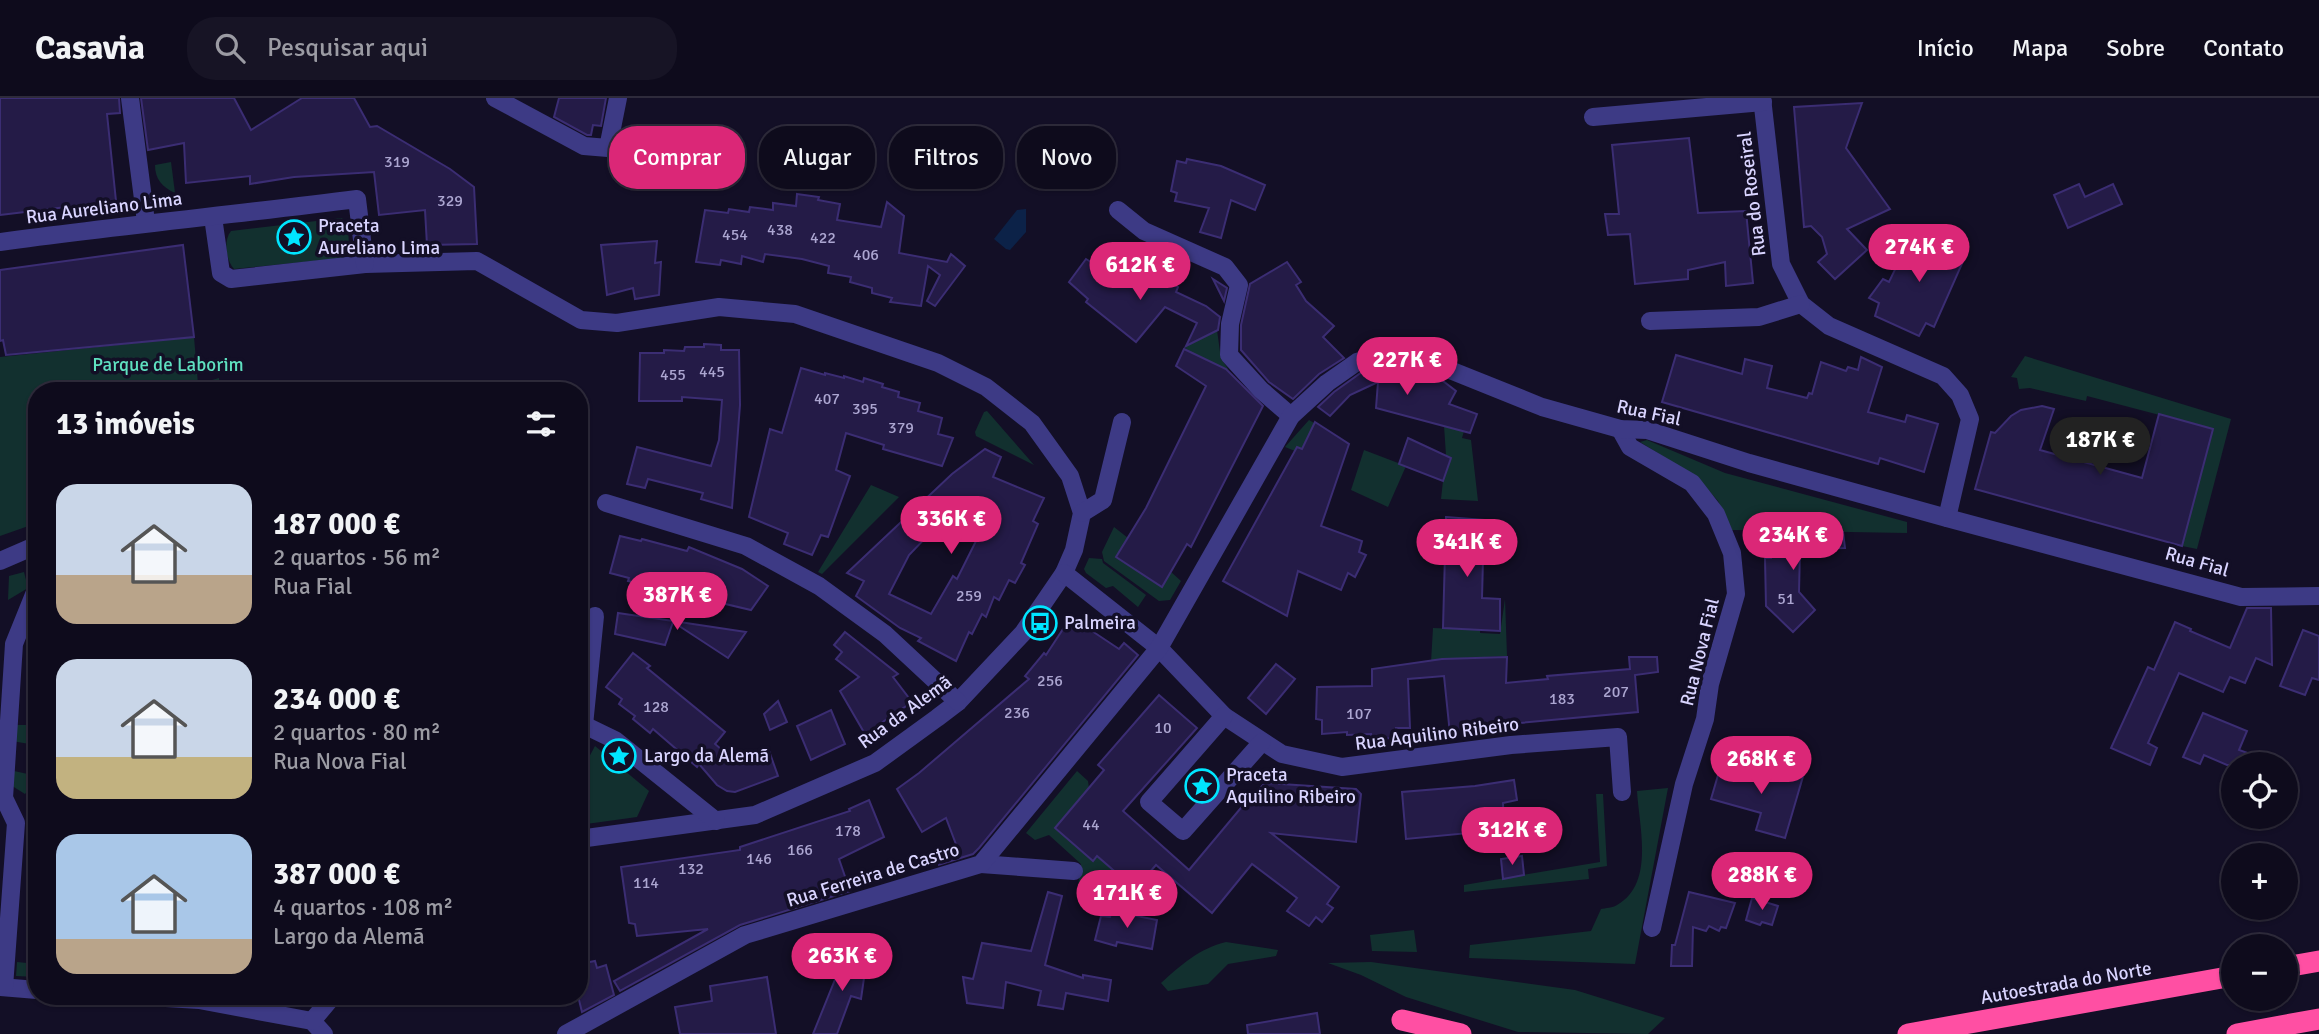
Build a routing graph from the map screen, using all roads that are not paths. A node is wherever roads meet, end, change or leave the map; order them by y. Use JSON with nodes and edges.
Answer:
{"nodes":[{"id":1,"x":131,"y":98,"type":"edge"},
{"id":2,"x":495,"y":98,"type":"edge"},
{"id":3,"x":618,"y":98,"type":"edge"},
{"id":4,"x":1763,"y":100,"type":"edge"},
{"id":5,"x":1593,"y":117,"type":"dead end"},
{"id":6,"x":1118,"y":209,"type":"dead end"},
{"id":7,"x":213,"y":217,"type":"junction"},
{"id":8,"x":146,"y":222,"type":"junction"},
{"id":9,"x":0,"y":242,"type":"edge"},
{"id":10,"x":365,"y":264,"type":"junction"},
{"id":11,"x":1801,"y":304,"type":"junction"},
{"id":12,"x":1650,"y":321,"type":"dead end"},
{"id":13,"x":1291,"y":416,"type":"junction"},
{"id":14,"x":1122,"y":422,"type":"dead end"},
{"id":15,"x":1620,"y":429,"type":"junction"},
{"id":16,"x":607,"y":503,"type":"dead end"},
{"id":17,"x":1082,"y":513,"type":"junction"},
{"id":18,"x":1947,"y":518,"type":"junction"},
{"id":19,"x":28,"y":549,"type":"edge"},
{"id":20,"x":0,"y":561,"type":"edge"},
{"id":21,"x":1064,"y":573,"type":"junction"},
{"id":22,"x":2319,"y":597,"type":"edge"},
{"id":23,"x":28,"y":609,"type":"edge"},
{"id":24,"x":595,"y":616,"type":"dead end"},
{"id":25,"x":1159,"y":648,"type":"junction"},
{"id":26,"x":588,"y":677,"type":"edge"},
{"id":27,"x":958,"y":702,"type":"junction"},
{"id":28,"x":1224,"y":716,"type":"junction"},
{"id":29,"x":588,"y":732,"type":"edge"},
{"id":30,"x":1262,"y":741,"type":"junction"},
{"id":31,"x":1622,"y":792,"type":"dead end"},
{"id":32,"x":716,"y":821,"type":"junction"},
{"id":33,"x":588,"y":838,"type":"edge"},
{"id":34,"x":981,"y":864,"type":"junction"},
{"id":35,"x":1074,"y":871,"type":"dead end"},
{"id":36,"x":1652,"y":928,"type":"dead end"},
{"id":37,"x":2319,"y":961,"type":"edge"},
{"id":38,"x":2298,"y":965,"type":"edge"},
{"id":39,"x":2221,"y":978,"type":"edge"},
{"id":40,"x":2,"y":987,"type":"edge"},
{"id":41,"x":28,"y":988,"type":"edge"},
{"id":42,"x":220,"y":1005,"type":"edge"},
{"id":43,"x":329,"y":1005,"type":"edge"},
{"id":44,"x":2319,"y":1019,"type":"edge"},
{"id":45,"x":1402,"y":1020,"type":"dead end"},
{"id":46,"x":318,"y":1028,"type":"edge"},
{"id":47,"x":566,"y":1034,"type":"edge"},
{"id":48,"x":1461,"y":1034,"type":"edge"},
{"id":49,"x":1908,"y":1034,"type":"edge"},
{"id":50,"x":2236,"y":1034,"type":"edge"}],
"edges":[{"from":1,"to":8,"type":"street"},
{"from":2,"to":3,"type":"street"},
{"from":4,"to":5,"type":"street"},
{"from":4,"to":11,"type":"street","name":"Rua do Roseiral"},
{"from":6,"to":13,"type":"street"},
{"from":7,"to":8,"type":"street","name":"Rua Aureliano Lima"},
{"from":7,"to":10,"type":"street"},
{"from":7,"to":10,"type":"street"},
{"from":8,"to":9,"type":"street","name":"Rua Aureliano Lima"},
{"from":10,"to":17,"type":"street"},
{"from":11,"to":12,"type":"street"},
{"from":11,"to":18,"type":"street","name":"Rua do Roseiral"},
{"from":13,"to":15,"type":"street","name":"Rua Fial"},
{"from":13,"to":25,"type":"street","name":"Rua Fial"},
{"from":14,"to":17,"type":"street"},
{"from":15,"to":18,"type":"street","name":"Rua Fial"},
{"from":15,"to":36,"type":"street","name":"Rua Nova Fial"},
{"from":16,"to":27,"type":"street"},
{"from":17,"to":21,"type":"street","name":"Rua da Alemã"},
{"from":18,"to":22,"type":"street","name":"Rua Fial"},
{"from":19,"to":20,"type":"street"},
{"from":21,"to":25,"type":"street","name":"Rua Aquilino Ribeiro"},
{"from":21,"to":27,"type":"street","name":"Rua da Alemã"},
{"from":23,"to":40,"type":"street"},
{"from":24,"to":26,"type":"street"},
{"from":25,"to":28,"type":"street","name":"Rua Aquilino Ribeiro"},
{"from":25,"to":34,"type":"street","name":"Rua Ferreira de Castro"},
{"from":27,"to":32,"type":"street","name":"Rua da Alemã"},
{"from":28,"to":30,"type":"street","name":"Rua Aquilino Ribeiro"},
{"from":28,"to":30,"type":"street"},
{"from":29,"to":32,"type":"street"},
{"from":30,"to":31,"type":"street","name":"Rua Aquilino Ribeiro"},
{"from":32,"to":33,"type":"street","name":"Rua da Alemã"},
{"from":34,"to":35,"type":"street"},
{"from":34,"to":47,"type":"street","name":"Rua Ferreira de Castro"},
{"from":37,"to":38,"type":"highway"},
{"from":39,"to":49,"type":"highway","name":"Autoestrada do Norte"},
{"from":40,"to":41,"type":"street"},
{"from":42,"to":46,"type":"street"},
{"from":43,"to":46,"type":"street"},
{"from":44,"to":50,"type":"highway"},
{"from":45,"to":48,"type":"highway"}]}
